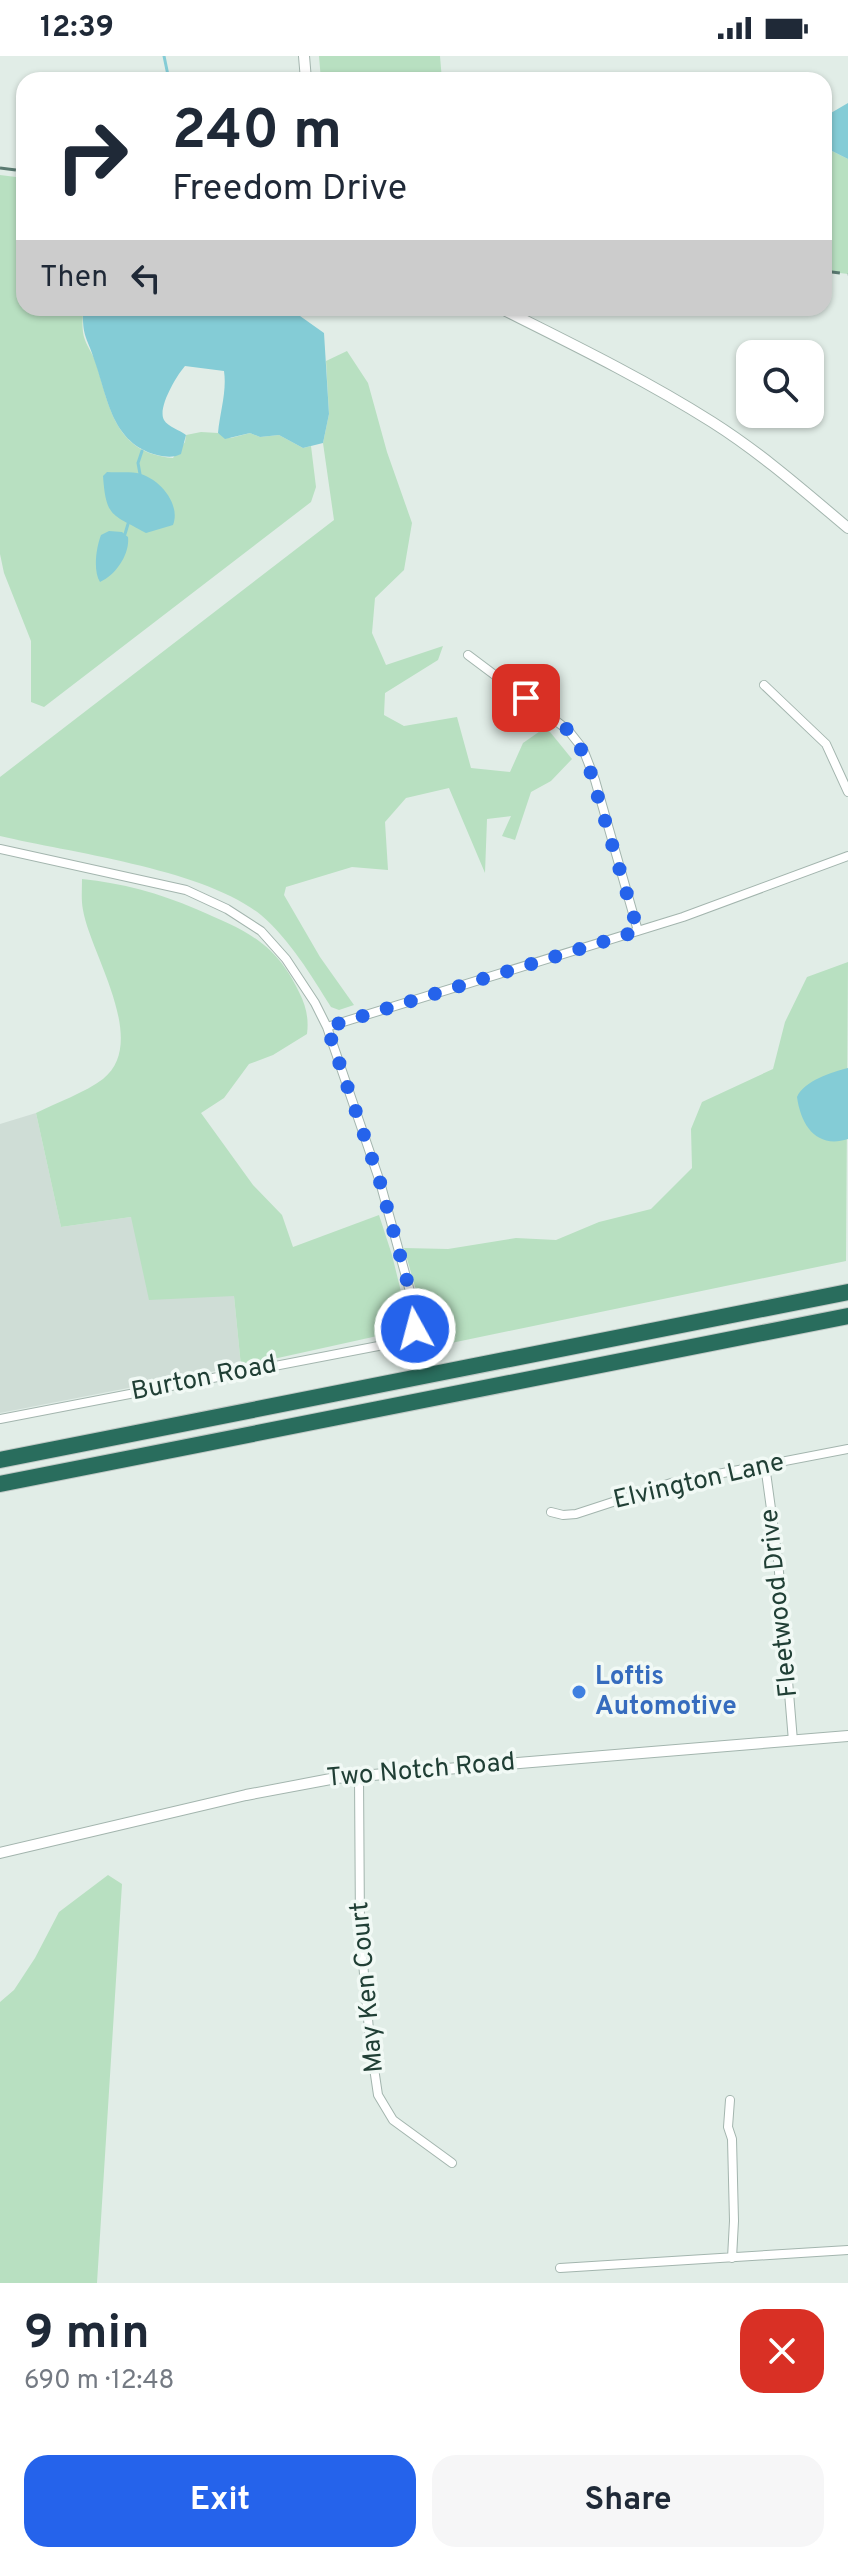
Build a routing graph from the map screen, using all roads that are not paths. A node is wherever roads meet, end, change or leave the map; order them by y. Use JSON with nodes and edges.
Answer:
{"nodes":[{"id":1,"x":516,"y":316,"type":"edge"},
{"id":2,"x":848,"y":528,"type":"edge"},
{"id":3,"x":468,"y":655,"type":"dead end"},
{"id":4,"x":764,"y":685,"type":"dead end"},
{"id":5,"x":848,"y":792,"type":"edge"},
{"id":6,"x":0,"y":849,"type":"edge"},
{"id":7,"x":848,"y":856,"type":"edge"},
{"id":8,"x":638,"y":931,"type":"junction"},
{"id":9,"x":327,"y":1027,"type":"junction"},
{"id":10,"x":848,"y":1292,"type":"edge"},
{"id":11,"x":848,"y":1316,"type":"edge"},
{"id":12,"x":0,"y":1419,"type":"edge"},
{"id":13,"x":848,"y":1449,"type":"edge"},
{"id":14,"x":0,"y":1460,"type":"edge"},
{"id":15,"x":765,"y":1465,"type":"junction"},
{"id":16,"x":0,"y":1484,"type":"edge"},
{"id":17,"x":551,"y":1512,"type":"dead end"},
{"id":18,"x":848,"y":1736,"type":"edge"},
{"id":19,"x":793,"y":1741,"type":"junction"},
{"id":20,"x":359,"y":1776,"type":"junction"},
{"id":21,"x":0,"y":1853,"type":"edge"},
{"id":22,"x":730,"y":2100,"type":"dead end"},
{"id":23,"x":452,"y":2163,"type":"dead end"},
{"id":24,"x":848,"y":2250,"type":"edge"},
{"id":25,"x":732,"y":2258,"type":"junction"},
{"id":26,"x":560,"y":2268,"type":"dead end"}],
"edges":[{"from":1,"to":2,"type":"street"},
{"from":3,"to":8,"type":"street"},
{"from":4,"to":5,"type":"street"},
{"from":6,"to":9,"type":"street"},
{"from":7,"to":8,"type":"street"},
{"from":8,"to":9,"type":"street"},
{"from":9,"to":12,"type":"street","name":"Burton Road"},
{"from":10,"to":14,"type":"highway"},
{"from":11,"to":16,"type":"highway"},
{"from":13,"to":15,"type":"street","name":"Elvington Lane"},
{"from":15,"to":17,"type":"street","name":"Elvington Lane"},
{"from":15,"to":19,"type":"street","name":"Fleetwood Drive"},
{"from":18,"to":19,"type":"street","name":"Two Notch Road"},
{"from":19,"to":20,"type":"street","name":"Two Notch Road"},
{"from":20,"to":21,"type":"street","name":"Two Notch Road"},
{"from":20,"to":23,"type":"street","name":"May Ken Court"},
{"from":22,"to":25,"type":"street"},
{"from":24,"to":25,"type":"street"},
{"from":25,"to":26,"type":"street"}]}
